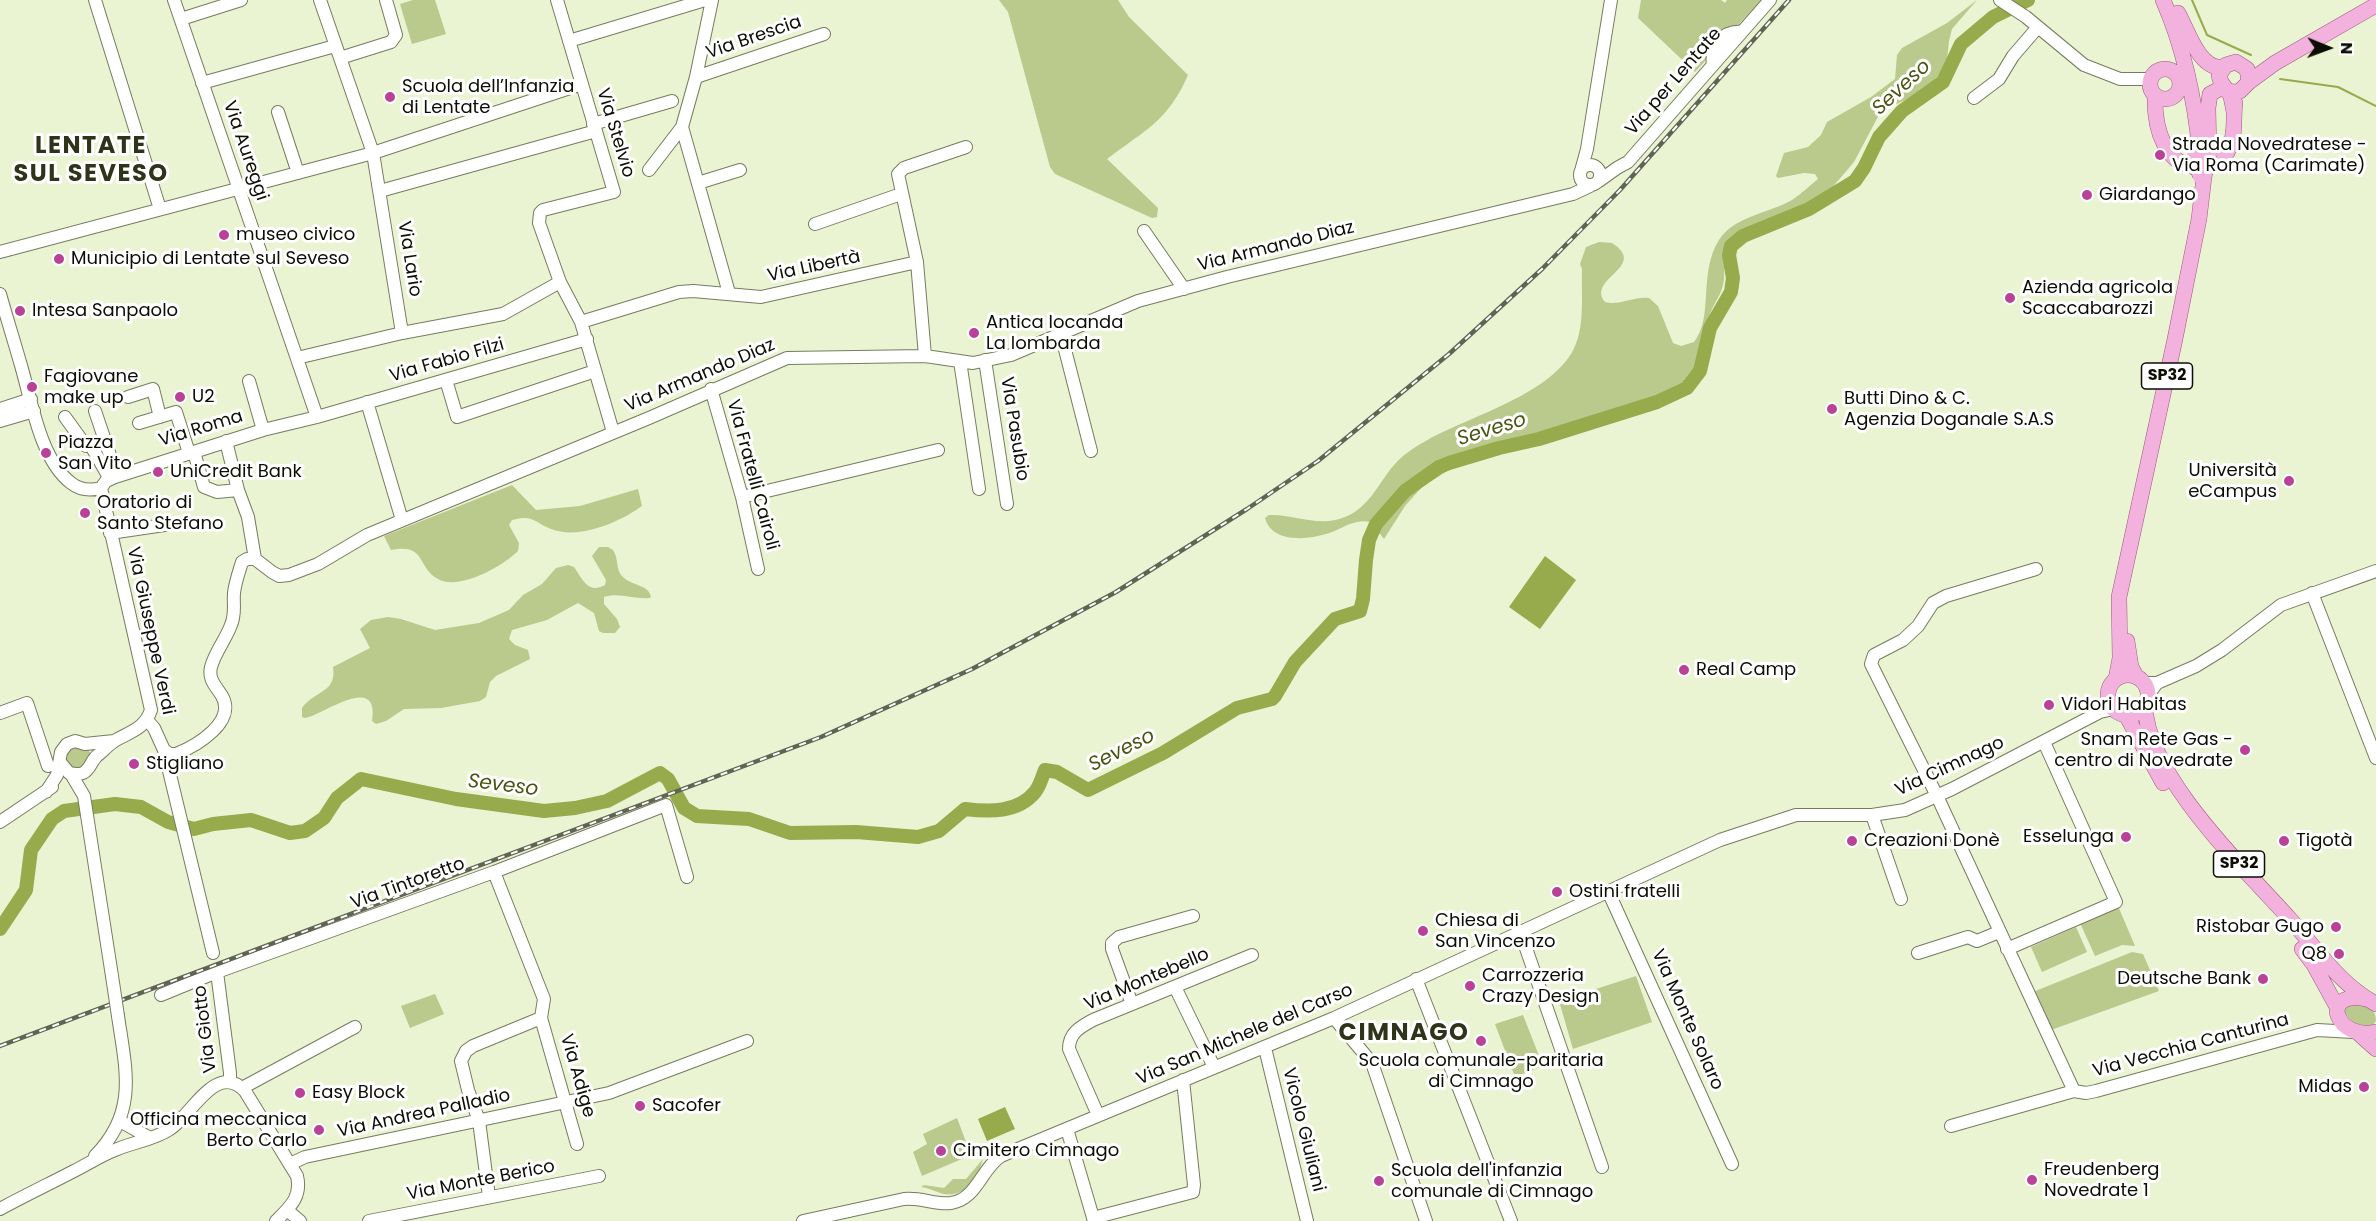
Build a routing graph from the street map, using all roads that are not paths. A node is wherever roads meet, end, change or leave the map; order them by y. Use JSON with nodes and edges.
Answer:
{"nodes":[{"id":1,"x":95,"y":0,"type":"edge"},
{"id":2,"x":174,"y":0,"type":"edge"},
{"id":3,"x":240,"y":0,"type":"edge"},
{"id":4,"x":320,"y":0,"type":"edge"},
{"id":5,"x":386,"y":0,"type":"edge"},
{"id":6,"x":557,"y":0,"type":"edge"},
{"id":7,"x":705,"y":0,"type":"edge"},
{"id":8,"x":712,"y":0,"type":"edge"},
{"id":9,"x":1611,"y":0,"type":"edge"},
{"id":10,"x":1770,"y":0,"type":"edge"},
{"id":11,"x":2000,"y":0,"type":"edge"},
{"id":12,"x":2162,"y":0,"type":"edge"},
{"id":13,"x":2376,"y":5,"type":"edge"},
{"id":14,"x":2175,"y":7,"type":"edge"},
{"id":15,"x":181,"y":19,"type":"junction"},
{"id":16,"x":2038,"y":27,"type":"junction"},
{"id":17,"x":824,"y":34,"type":"dead end"},
{"id":18,"x":569,"y":41,"type":"junction"},
{"id":19,"x":338,"y":52,"type":"junction"},
{"id":20,"x":2224,"y":67,"type":"junction"},
{"id":21,"x":2156,"y":74,"type":"junction"},
{"id":22,"x":696,"y":77,"type":"junction"},
{"id":23,"x":2240,"y":82,"type":"junction"},
{"id":24,"x":202,"y":83,"type":"junction"},
{"id":25,"x":582,"y":84,"type":"junction"},
{"id":26,"x":2165,"y":97,"type":"junction"},
{"id":27,"x":1974,"y":98,"type":"dead end"},
{"id":28,"x":672,"y":101,"type":"dead end"},
{"id":29,"x":278,"y":112,"type":"dead end"},
{"id":30,"x":594,"y":128,"type":"junction"},
{"id":31,"x":682,"y":128,"type":"junction"},
{"id":32,"x":966,"y":147,"type":"dead end"},
{"id":33,"x":374,"y":153,"type":"junction"},
{"id":34,"x":2202,"y":154,"type":"junction"},
{"id":35,"x":649,"y":170,"type":"dead end"},
{"id":36,"x":740,"y":170,"type":"dead end"},
{"id":37,"x":298,"y":173,"type":"junction"},
{"id":38,"x":1590,"y":175,"type":"junction"},
{"id":39,"x":698,"y":183,"type":"junction"},
{"id":40,"x":239,"y":190,"type":"junction"},
{"id":41,"x":381,"y":191,"type":"junction"},
{"id":42,"x":901,"y":194,"type":"junction"},
{"id":43,"x":160,"y":209,"type":"junction"},
{"id":44,"x":815,"y":224,"type":"dead end"},
{"id":45,"x":1144,"y":231,"type":"dead end"},
{"id":46,"x":0,"y":252,"type":"edge"},
{"id":47,"x":917,"y":262,"type":"junction"},
{"id":48,"x":561,"y":282,"type":"junction"},
{"id":49,"x":1184,"y":289,"type":"junction"},
{"id":50,"x":729,"y":293,"type":"junction"},
{"id":51,"x":0,"y":294,"type":"edge"},
{"id":52,"x":581,"y":322,"type":"junction"},
{"id":53,"x":402,"y":333,"type":"junction"},
{"id":54,"x":1061,"y":334,"type":"junction"},
{"id":55,"x":587,"y":339,"type":"junction"},
{"id":56,"x":925,"y":356,"type":"junction"},
{"id":57,"x":297,"y":358,"type":"junction"},
{"id":58,"x":985,"y":360,"type":"junction"},
{"id":59,"x":960,"y":361,"type":"junction"},
{"id":60,"x":596,"y":371,"type":"junction"},
{"id":61,"x":446,"y":380,"type":"junction"},
{"id":62,"x":249,"y":381,"type":"dead end"},
{"id":63,"x":711,"y":389,"type":"junction"},
{"id":64,"x":128,"y":397,"type":"dead end"},
{"id":65,"x":367,"y":402,"type":"junction"},
{"id":66,"x":32,"y":405,"type":"junction"},
{"id":67,"x":0,"y":409,"type":"edge"},
{"id":68,"x":95,"y":411,"type":"dead end"},
{"id":69,"x":66,"y":417,"type":"dead end"},
{"id":70,"x":160,"y":417,"type":"junction"},
{"id":71,"x":317,"y":417,"type":"junction"},
{"id":72,"x":0,"y":421,"type":"edge"},
{"id":73,"x":139,"y":423,"type":"dead end"},
{"id":74,"x":263,"y":430,"type":"junction"},
{"id":75,"x":613,"y":432,"type":"junction"},
{"id":76,"x":226,"y":441,"type":"junction"},
{"id":77,"x":938,"y":450,"type":"dead end"},
{"id":78,"x":194,"y":451,"type":"junction"},
{"id":79,"x":1091,"y":451,"type":"dead end"},
{"id":80,"x":109,"y":481,"type":"junction"},
{"id":81,"x":979,"y":489,"type":"dead end"},
{"id":82,"x":238,"y":490,"type":"junction"},
{"id":83,"x":742,"y":497,"type":"junction"},
{"id":84,"x":1007,"y":504,"type":"dead end"},
{"id":85,"x":2137,"y":516,"type":"junction"},
{"id":86,"x":402,"y":520,"type":"junction"},
{"id":87,"x":171,"y":524,"type":"dead end"},
{"id":88,"x":110,"y":533,"type":"junction"},
{"id":89,"x":255,"y":559,"type":"junction"},
{"id":90,"x":758,"y":569,"type":"dead end"},
{"id":91,"x":2036,"y":569,"type":"dead end"},
{"id":92,"x":2376,"y":571,"type":"edge"},
{"id":93,"x":2312,"y":593,"type":"junction"},
{"id":94,"x":2116,"y":679,"type":"junction"},
{"id":95,"x":2146,"y":688,"type":"junction"},
{"id":96,"x":2113,"y":709,"type":"junction"},
{"id":97,"x":0,"y":713,"type":"edge"},
{"id":98,"x":147,"y":720,"type":"junction"},
{"id":99,"x":114,"y":741,"type":"junction"},
{"id":100,"x":2044,"y":742,"type":"junction"},
{"id":101,"x":85,"y":744,"type":"junction"},
{"id":102,"x":164,"y":750,"type":"junction"},
{"id":103,"x":2376,"y":758,"type":"edge"},
{"id":104,"x":91,"y":763,"type":"junction"},
{"id":105,"x":54,"y":764,"type":"junction"},
{"id":106,"x":70,"y":773,"type":"junction"},
{"id":107,"x":46,"y":792,"type":"junction"},
{"id":108,"x":84,"y":796,"type":"junction"},
{"id":109,"x":1937,"y":796,"type":"junction"},
{"id":110,"x":1872,"y":815,"type":"junction"},
{"id":111,"x":0,"y":822,"type":"edge"},
{"id":112,"x":1702,"y":848,"type":"joint"},
{"id":113,"x":494,"y":872,"type":"junction"},
{"id":114,"x":687,"y":876,"type":"dead end"},
{"id":115,"x":1608,"y":891,"type":"junction"},
{"id":116,"x":1901,"y":899,"type":"dead end"},
{"id":117,"x":1193,"y":916,"type":"dead end"},
{"id":118,"x":1520,"y":931,"type":"junction"},
{"id":119,"x":1999,"y":932,"type":"junction"},
{"id":120,"x":2007,"y":949,"type":"junction"},
{"id":121,"x":213,"y":953,"type":"dead end"},
{"id":122,"x":1918,"y":953,"type":"dead end"},
{"id":123,"x":1252,"y":956,"type":"dead end"},
{"id":124,"x":217,"y":972,"type":"junction"},
{"id":125,"x":1416,"y":980,"type":"junction"},
{"id":126,"x":1175,"y":987,"type":"junction"},
{"id":127,"x":161,"y":995,"type":"dead end"},
{"id":128,"x":2373,"y":1001,"type":"edge"},
{"id":129,"x":1132,"y":1004,"type":"junction"},
{"id":130,"x":2337,"y":1010,"type":"junction"},
{"id":131,"x":542,"y":1018,"type":"junction"},
{"id":132,"x":1334,"y":1018,"type":"junction"},
{"id":133,"x":355,"y":1027,"type":"dead end"},
{"id":134,"x":2317,"y":1030,"type":"junction"},
{"id":135,"x":2357,"y":1032,"type":"junction"},
{"id":136,"x":2376,"y":1032,"type":"edge"},
{"id":137,"x":747,"y":1041,"type":"dead end"},
{"id":138,"x":1264,"y":1048,"type":"junction"},
{"id":139,"x":2376,"y":1049,"type":"edge"},
{"id":140,"x":1214,"y":1067,"type":"junction"},
{"id":141,"x":1183,"y":1080,"type":"junction"},
{"id":142,"x":230,"y":1082,"type":"junction"},
{"id":143,"x":242,"y":1088,"type":"junction"},
{"id":144,"x":2074,"y":1091,"type":"junction"},
{"id":145,"x":567,"y":1103,"type":"junction"},
{"id":146,"x":1098,"y":1115,"type":"junction"},
{"id":147,"x":478,"y":1121,"type":"junction"},
{"id":148,"x":118,"y":1126,"type":"junction"},
{"id":149,"x":1950,"y":1126,"type":"dead end"},
{"id":150,"x":1067,"y":1129,"type":"junction"},
{"id":151,"x":150,"y":1138,"type":"junction"},
{"id":152,"x":133,"y":1143,"type":"junction"},
{"id":153,"x":578,"y":1144,"type":"dead end"},
{"id":154,"x":90,"y":1161,"type":"junction"},
{"id":155,"x":290,"y":1164,"type":"junction"},
{"id":156,"x":1732,"y":1164,"type":"dead end"},
{"id":157,"x":1602,"y":1167,"type":"dead end"},
{"id":158,"x":599,"y":1176,"type":"dead end"},
{"id":159,"x":489,"y":1197,"type":"junction"},
{"id":160,"x":0,"y":1209,"type":"edge"},
{"id":161,"x":287,"y":1210,"type":"junction"},
{"id":162,"x":1093,"y":1219,"type":"edge"},
{"id":163,"x":276,"y":1221,"type":"edge"},
{"id":164,"x":300,"y":1221,"type":"edge"},
{"id":165,"x":369,"y":1221,"type":"edge"},
{"id":166,"x":803,"y":1221,"type":"edge"},
{"id":167,"x":1307,"y":1221,"type":"edge"},
{"id":168,"x":1426,"y":1221,"type":"edge"},
{"id":169,"x":1511,"y":1221,"type":"edge"}],
"edges":[{"from":1,"to":43,"type":"street"},
{"from":2,"to":15,"type":"street","name":"Via Aureggi"},
{"from":3,"to":15,"type":"street"},
{"from":4,"to":19,"type":"street","name":"Via Lario"},
{"from":5,"to":19,"type":"street"},
{"from":6,"to":18,"type":"street","name":"Via Stelvio"},
{"from":7,"to":18,"type":"street"},
{"from":8,"to":22,"type":"street"},
{"from":9,"to":38,"type":"street"},
{"from":10,"to":38,"type":"street","name":"Via per Lentate"},
{"from":11,"to":16,"type":"street"},
{"from":12,"to":21,"type":"main road"},
{"from":12,"to":34,"type":"main road","number":"SP32"},
{"from":13,"to":23,"type":"main road"},
{"from":14,"to":20,"type":"main road"},
{"from":14,"to":34,"type":"main road","number":"SP32"},
{"from":15,"to":24,"type":"street","name":"Via Aureggi"},
{"from":16,"to":21,"type":"street"},
{"from":16,"to":27,"type":"street"},
{"from":17,"to":22,"type":"street","name":"Via Brescia"},
{"from":18,"to":25,"type":"street","name":"Via Stelvio"},
{"from":19,"to":24,"type":"street"},
{"from":19,"to":33,"type":"street","name":"Via Lario"},
{"from":20,"to":23,"type":"main road"},
{"from":20,"to":23,"type":"main road"},
{"from":21,"to":26,"type":"main road"},
{"from":21,"to":26,"type":"main road"},
{"from":22,"to":31,"type":"street"},
{"from":23,"to":26,"type":"main road"},
{"from":23,"to":34,"type":"main road"},
{"from":24,"to":40,"type":"street","name":"Via Aureggi"},
{"from":25,"to":30,"type":"street","name":"Via Stelvio"},
{"from":25,"to":33,"type":"street"},
{"from":26,"to":34,"type":"main road"},
{"from":28,"to":30,"type":"street"},
{"from":29,"to":37,"type":"street"},
{"from":30,"to":41,"type":"street"},
{"from":30,"to":48,"type":"street","name":"Via Stelvio"},
{"from":31,"to":35,"type":"street"},
{"from":31,"to":39,"type":"street"},
{"from":32,"to":42,"type":"street"},
{"from":33,"to":37,"type":"street"},
{"from":33,"to":41,"type":"street","name":"Via Lario"},
{"from":34,"to":85,"type":"main road","number":"SP32","bridge":true},
{"from":36,"to":39,"type":"street"},
{"from":37,"to":40,"type":"street"},
{"from":38,"to":49,"type":"street","name":"Via Armando Diaz"},
{"from":39,"to":50,"type":"street"},
{"from":40,"to":43,"type":"street"},
{"from":40,"to":57,"type":"street","name":"Via Aureggi"},
{"from":41,"to":53,"type":"street","name":"Via Lario"},
{"from":42,"to":44,"type":"street"},
{"from":42,"to":47,"type":"street"},
{"from":43,"to":46,"type":"street"},
{"from":45,"to":49,"type":"street"},
{"from":47,"to":50,"type":"street","name":"Via Libertà"},
{"from":47,"to":56,"type":"street"},
{"from":48,"to":52,"type":"street"},
{"from":48,"to":53,"type":"street"},
{"from":49,"to":54,"type":"street","name":"Via Armando Diaz"},
{"from":50,"to":52,"type":"street","name":"Via Libertà"},
{"from":51,"to":66,"type":"street"},
{"from":52,"to":55,"type":"street"},
{"from":53,"to":57,"type":"street"},
{"from":54,"to":58,"type":"street","name":"Via Armando Diaz"},
{"from":54,"to":79,"type":"street"},
{"from":55,"to":60,"type":"street"},
{"from":55,"to":61,"type":"street","name":"Via Fabio Filzi"},
{"from":56,"to":59,"type":"street","name":"Via Armando Diaz"},
{"from":56,"to":63,"type":"street","name":"Via Armando Diaz"},
{"from":57,"to":71,"type":"street","name":"Via Aureggi"},
{"from":58,"to":59,"type":"street","name":"Via Armando Diaz"},
{"from":58,"to":84,"type":"street","name":"Via Pasubio"},
{"from":59,"to":81,"type":"street"},
{"from":60,"to":61,"type":"street"},
{"from":60,"to":75,"type":"street"},
{"from":61,"to":65,"type":"street","name":"Via Fabio Filzi"},
{"from":62,"to":74,"type":"street"},
{"from":63,"to":75,"type":"street","name":"Via Armando Diaz"},
{"from":63,"to":83,"type":"street","name":"Via Fratelli Cairoli"},
{"from":64,"to":70,"type":"street"},
{"from":65,"to":71,"type":"street","name":"Via Fabio Filzi"},
{"from":65,"to":86,"type":"street"},
{"from":66,"to":67,"type":"street"},
{"from":66,"to":72,"type":"street"},
{"from":66,"to":80,"type":"street"},
{"from":68,"to":80,"type":"street"},
{"from":69,"to":80,"type":"street"},
{"from":70,"to":73,"type":"street"},
{"from":70,"to":78,"type":"street"},
{"from":71,"to":74,"type":"street","name":"Via Roma"},
{"from":74,"to":76,"type":"street","name":"Via Roma"},
{"from":75,"to":86,"type":"street","name":"Via Armando Diaz"},
{"from":76,"to":78,"type":"street","name":"Via Roma"},
{"from":76,"to":82,"type":"street"},
{"from":77,"to":83,"type":"street"},
{"from":78,"to":80,"type":"street","name":"Via Roma"},
{"from":78,"to":82,"type":"street"},
{"from":80,"to":88,"type":"street","name":"Via Giuseppe Verdi"},
{"from":82,"to":89,"type":"street"},
{"from":83,"to":90,"type":"street","name":"Via Fratelli Cairoli"},
{"from":85,"to":94,"type":"main road","number":"SP32"},
{"from":85,"to":95,"type":"main road","number":"SP32"},
{"from":86,"to":89,"type":"street","name":"Via Armando Diaz"},
{"from":87,"to":88,"type":"street"},
{"from":88,"to":98,"type":"street","name":"Via Giuseppe Verdi"},
{"from":89,"to":102,"type":"street"},
{"from":91,"to":109,"type":"street"},
{"from":92,"to":93,"type":"street"},
{"from":93,"to":95,"type":"street"},
{"from":93,"to":103,"type":"street"},
{"from":94,"to":95,"type":"main road"},
{"from":94,"to":96,"type":"main road"},
{"from":95,"to":96,"type":"main road"},
{"from":95,"to":128,"type":"main road","number":"SP32"},
{"from":96,"to":100,"type":"street","name":"Via Cimnago"},
{"from":96,"to":130,"type":"main road","number":"SP32"},
{"from":97,"to":105,"type":"street"},
{"from":98,"to":99,"type":"street"},
{"from":98,"to":102,"type":"street","name":"Via Giuseppe Verdi"},
{"from":99,"to":101,"type":"street"},
{"from":99,"to":104,"type":"street"},
{"from":100,"to":109,"type":"street","name":"Via Cimnago"},
{"from":100,"to":120,"type":"street"},
{"from":101,"to":104,"type":"street"},
{"from":101,"to":105,"type":"street"},
{"from":102,"to":121,"type":"street","name":"Via Giuseppe Verdi"},
{"from":104,"to":106,"type":"street"},
{"from":104,"to":108,"type":"street"},
{"from":105,"to":106,"type":"street"},
{"from":105,"to":107,"type":"street"},
{"from":106,"to":107,"type":"street"},
{"from":106,"to":108,"type":"street"},
{"from":107,"to":111,"type":"street"},
{"from":108,"to":148,"type":"street","bridge":true},
{"from":109,"to":110,"type":"street","name":"Via Cimnago"},
{"from":109,"to":119,"type":"street"},
{"from":110,"to":112,"type":"street","name":"Via Cimnago"},
{"from":110,"to":116,"type":"street"},
{"from":112,"to":115,"type":"street","name":"Via San Michele del Carso"},
{"from":113,"to":114,"type":"street","name":"Via Tintoretto"},
{"from":113,"to":124,"type":"street","name":"Via Tintoretto"},
{"from":113,"to":131,"type":"street","name":"Via Adige"},
{"from":115,"to":118,"type":"street","name":"Via San Michele del Carso"},
{"from":115,"to":156,"type":"street","name":"Via Monte Solaro"},
{"from":117,"to":129,"type":"street"},
{"from":118,"to":125,"type":"street","name":"Via San Michele del Carso"},
{"from":118,"to":157,"type":"street"},
{"from":119,"to":120,"type":"street"},
{"from":119,"to":122,"type":"street"},
{"from":120,"to":144,"type":"street"},
{"from":123,"to":126,"type":"street","name":"Via Montebello"},
{"from":124,"to":127,"type":"street","name":"Via Tintoretto"},
{"from":124,"to":142,"type":"street","name":"Via Giotto"},
{"from":125,"to":132,"type":"street","name":"Via San Michele del Carso"},
{"from":125,"to":169,"type":"street"},
{"from":126,"to":129,"type":"street","name":"Via Montebello"},
{"from":126,"to":140,"type":"street"},
{"from":128,"to":130,"type":"main road"},
{"from":129,"to":146,"type":"street","name":"Via Montebello"},
{"from":130,"to":134,"type":"street","name":"Via Vecchia Canturina"},
{"from":130,"to":135,"type":"main road"},
{"from":131,"to":145,"type":"street","name":"Via Adige"},
{"from":131,"to":147,"type":"street"},
{"from":132,"to":138,"type":"street","name":"Via San Michele del Carso"},
{"from":132,"to":168,"type":"street"},
{"from":133,"to":143,"type":"street"},
{"from":134,"to":135,"type":"street","name":"Via Vecchia Canturina"},
{"from":134,"to":144,"type":"street","name":"Via Vecchia Canturina"},
{"from":135,"to":136,"type":"main road"},
{"from":135,"to":139,"type":"main road"},
{"from":137,"to":145,"type":"street","name":"Via Andrea Palladio"},
{"from":138,"to":140,"type":"street","name":"Via San Michele del Carso"},
{"from":138,"to":167,"type":"street","name":"Vicolo Giuliani"},
{"from":140,"to":141,"type":"street","name":"Via San Michele del Carso"},
{"from":141,"to":146,"type":"street","name":"Via San Michele del Carso"},
{"from":141,"to":162,"type":"street"},
{"from":142,"to":143,"type":"street"},
{"from":142,"to":151,"type":"street"},
{"from":143,"to":155,"type":"street"},
{"from":144,"to":149,"type":"street","name":"Via Vecchia Canturina"},
{"from":145,"to":147,"type":"street","name":"Via Andrea Palladio"},
{"from":145,"to":153,"type":"street","name":"Via Adige"},
{"from":146,"to":150,"type":"street","name":"Via San Michele del Carso"},
{"from":147,"to":155,"type":"street","name":"Via Andrea Palladio"},
{"from":147,"to":159,"type":"street"},
{"from":148,"to":151,"type":"street"},
{"from":148,"to":152,"type":"street"},
{"from":148,"to":154,"type":"street"},
{"from":150,"to":162,"type":"street"},
{"from":150,"to":166,"type":"street","name":"Via San Michele del Carso"},
{"from":151,"to":152,"type":"street"},
{"from":152,"to":154,"type":"street"},
{"from":154,"to":160,"type":"street"},
{"from":155,"to":161,"type":"street"},
{"from":158,"to":159,"type":"street","name":"Via Monte Berico"},
{"from":159,"to":165,"type":"street","name":"Via Monte Berico"},
{"from":161,"to":163,"type":"street"},
{"from":161,"to":164,"type":"street"}]}
